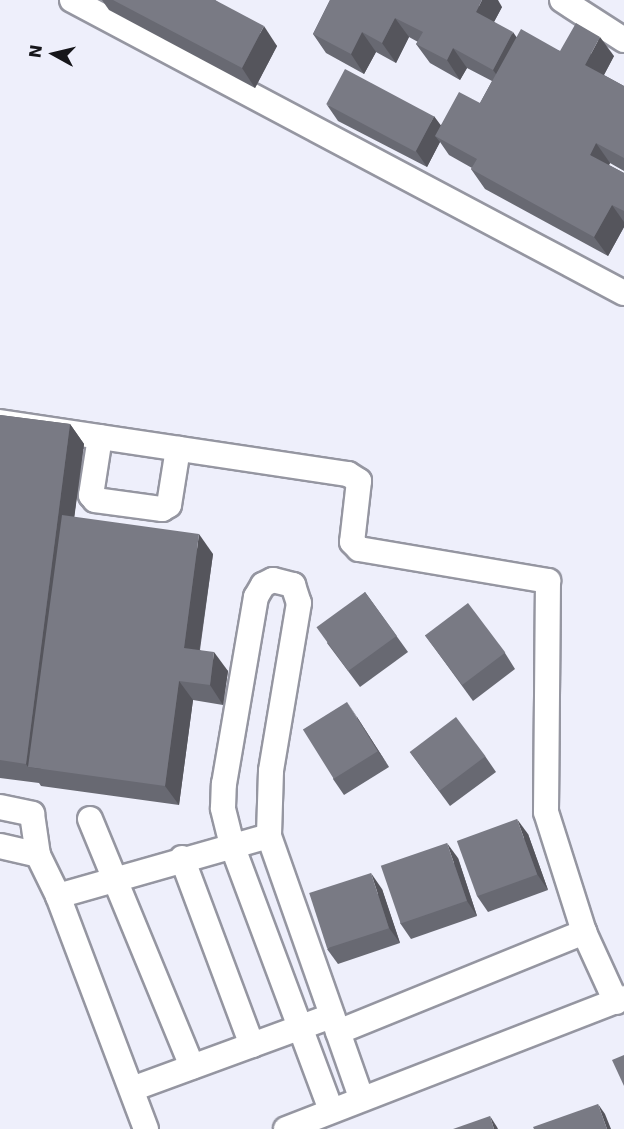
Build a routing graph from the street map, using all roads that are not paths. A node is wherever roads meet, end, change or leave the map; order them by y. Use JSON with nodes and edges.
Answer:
{"nodes":[{"id":1,"x":72,"y":0,"type":"edge"},
{"id":2,"x":562,"y":0,"type":"edge"},
{"id":3,"x":624,"y":40,"type":"edge"},
{"id":4,"x":624,"y":293,"type":"edge"},
{"id":5,"x":0,"y":422,"type":"edge"},
{"id":6,"x":100,"y":437,"type":"junction"},
{"id":7,"x":178,"y":449,"type":"junction"},
{"id":8,"x":0,"y":807,"type":"edge"},
{"id":9,"x":90,"y":819,"type":"dead end"},
{"id":10,"x":269,"y":836,"type":"junction"},
{"id":11,"x":232,"y":845,"type":"junction"},
{"id":12,"x":0,"y":846,"type":"edge"},
{"id":13,"x":38,"y":855,"type":"junction"},
{"id":14,"x":182,"y":858,"type":"junction"},
{"id":15,"x":115,"y":877,"type":"junction"},
{"id":16,"x":58,"y":896,"type":"junction"},
{"id":17,"x":584,"y":932,"type":"junction"},
{"id":18,"x":620,"y":1000,"type":"edge"},
{"id":19,"x":335,"y":1024,"type":"junction"},
{"id":20,"x":298,"y":1029,"type":"junction"},
{"id":21,"x":252,"y":1045,"type":"junction"},
{"id":22,"x":192,"y":1067,"type":"junction"},
{"id":23,"x":132,"y":1089,"type":"junction"},
{"id":24,"x":361,"y":1097,"type":"junction"},
{"id":25,"x":331,"y":1110,"type":"junction"},
{"id":26,"x":146,"y":1129,"type":"edge"},
{"id":27,"x":286,"y":1129,"type":"edge"}],
"edges":[{"from":1,"to":4,"type":"lane"},
{"from":2,"to":3,"type":"lane"},
{"from":5,"to":6,"type":"lane"},
{"from":6,"to":7,"type":"lane"},
{"from":6,"to":7,"type":"lane"},
{"from":7,"to":17,"type":"lane"},
{"from":8,"to":13,"type":"lane"},
{"from":9,"to":15,"type":"lane"},
{"from":10,"to":11,"type":"lane"},
{"from":10,"to":11,"type":"lane"},
{"from":10,"to":19,"type":"lane"},
{"from":11,"to":14,"type":"lane"},
{"from":11,"to":20,"type":"lane"},
{"from":12,"to":13,"type":"lane"},
{"from":13,"to":16,"type":"lane"},
{"from":14,"to":15,"type":"lane"},
{"from":14,"to":21,"type":"lane"},
{"from":15,"to":16,"type":"lane"},
{"from":15,"to":22,"type":"lane"},
{"from":16,"to":23,"type":"lane"},
{"from":17,"to":18,"type":"lane"},
{"from":17,"to":19,"type":"lane"},
{"from":18,"to":24,"type":"lane"},
{"from":19,"to":20,"type":"lane"},
{"from":19,"to":24,"type":"lane"},
{"from":20,"to":21,"type":"lane"},
{"from":20,"to":25,"type":"lane"},
{"from":21,"to":22,"type":"lane"},
{"from":22,"to":23,"type":"lane"},
{"from":23,"to":26,"type":"lane"},
{"from":24,"to":25,"type":"lane"},
{"from":25,"to":27,"type":"lane"}]}
